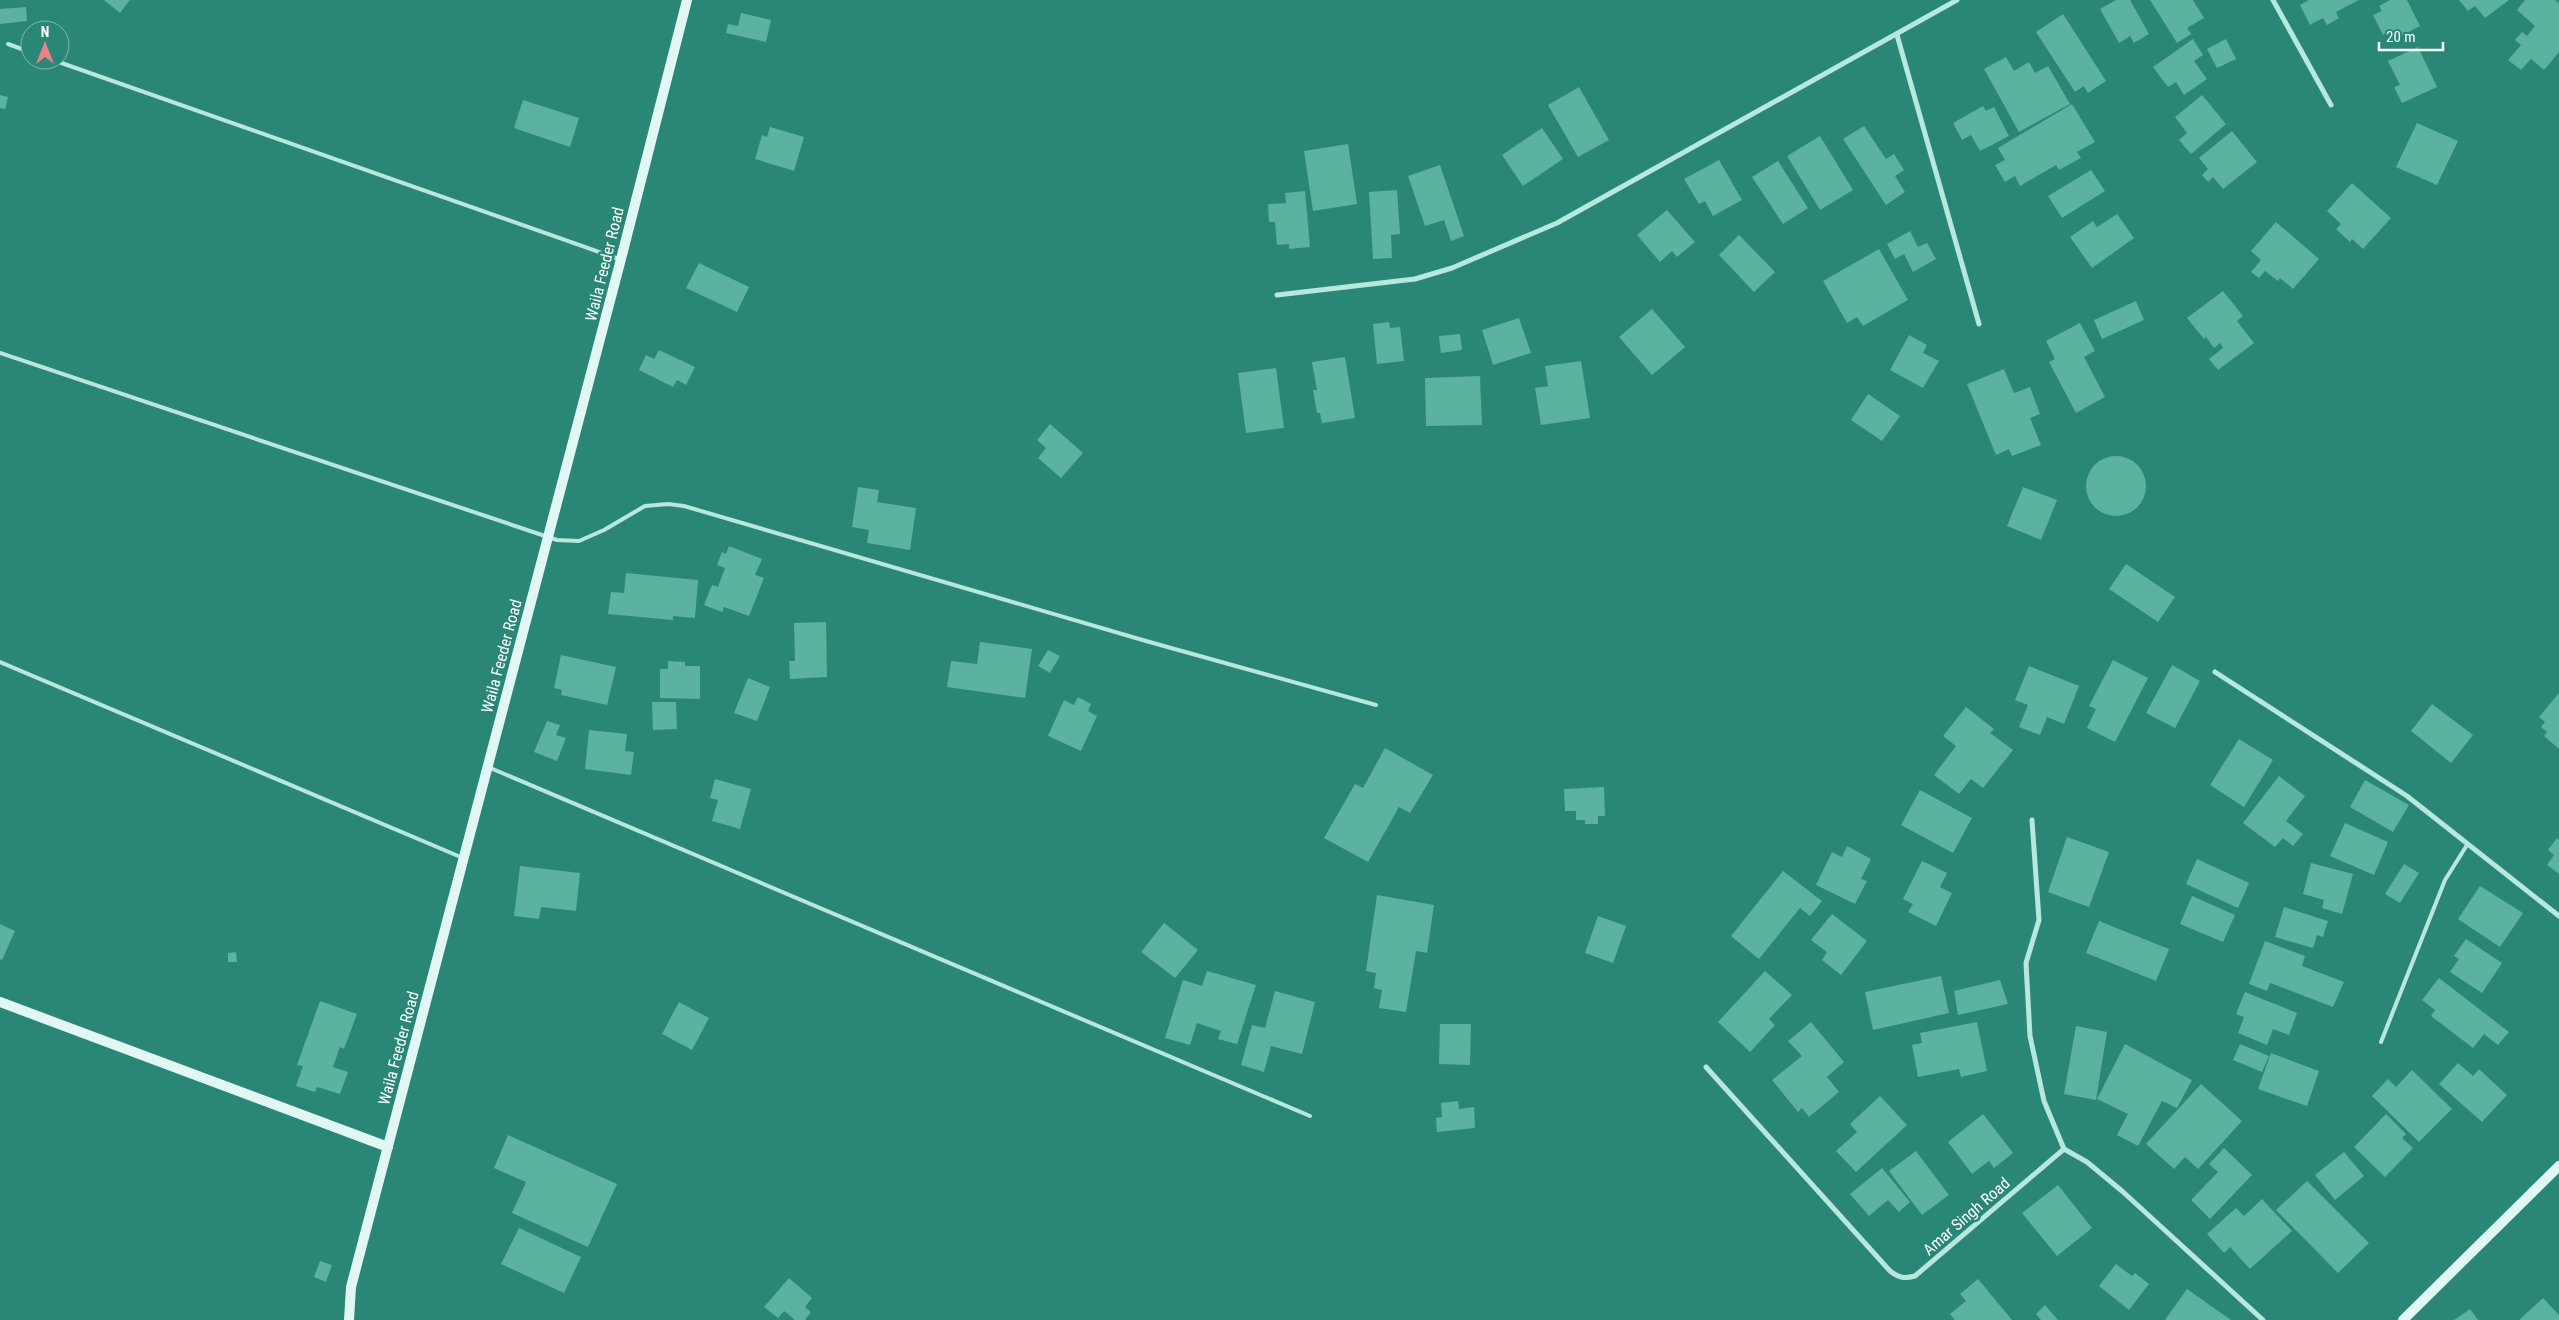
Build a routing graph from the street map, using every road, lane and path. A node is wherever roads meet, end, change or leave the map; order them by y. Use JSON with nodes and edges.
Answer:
{"nodes":[{"id":1,"x":686,"y":0,"type":"edge"},
{"id":2,"x":1957,"y":0,"type":"edge"},
{"id":3,"x":2273,"y":0,"type":"edge"},
{"id":4,"x":1897,"y":35,"type":"junction"},
{"id":5,"x":8,"y":44,"type":"dead end"},
{"id":6,"x":20,"y":48,"type":"edge"},
{"id":7,"x":70,"y":66,"type":"edge"},
{"id":8,"x":2331,"y":105,"type":"dead end"},
{"id":9,"x":621,"y":259,"type":"junction"},
{"id":10,"x":1277,"y":295,"type":"dead end"},
{"id":11,"x":1979,"y":324,"type":"dead end"},
{"id":12,"x":0,"y":353,"type":"edge"},
{"id":13,"x":548,"y":538,"type":"junction"},
{"id":14,"x":0,"y":662,"type":"edge"},
{"id":15,"x":2215,"y":672,"type":"dead end"},
{"id":16,"x":1376,"y":705,"type":"dead end"},
{"id":17,"x":488,"y":767,"type":"junction"},
{"id":18,"x":2032,"y":820,"type":"dead end"},
{"id":19,"x":2467,"y":845,"type":"junction"},
{"id":20,"x":464,"y":858,"type":"junction"},
{"id":21,"x":2559,"y":916,"type":"edge"},
{"id":22,"x":0,"y":1002,"type":"edge"},
{"id":23,"x":2381,"y":1042,"type":"dead end"},
{"id":24,"x":1706,"y":1068,"type":"dead end"},
{"id":25,"x":1310,"y":1116,"type":"dead end"},
{"id":26,"x":388,"y":1147,"type":"junction"},
{"id":27,"x":2064,"y":1149,"type":"junction"},
{"id":28,"x":2559,"y":1166,"type":"edge"},
{"id":29,"x":348,"y":1320,"type":"edge"},
{"id":30,"x":2263,"y":1320,"type":"edge"},
{"id":31,"x":2403,"y":1320,"type":"edge"}],
"edges":[{"from":1,"to":9,"type":"street","name":"Waila Feeder Road"},
{"from":2,"to":4,"type":"street"},
{"from":3,"to":8,"type":"street"},
{"from":4,"to":10,"type":"street"},
{"from":4,"to":11,"type":"street"},
{"from":5,"to":6,"type":"lane"},
{"from":7,"to":9,"type":"lane"},
{"from":9,"to":13,"type":"street","name":"Waila Feeder Road"},
{"from":12,"to":13,"type":"lane"},
{"from":13,"to":16,"type":"lane"},
{"from":13,"to":17,"type":"street","name":"Waila Feeder Road"},
{"from":14,"to":20,"type":"lane"},
{"from":15,"to":19,"type":"street"},
{"from":17,"to":20,"type":"street","name":"Waila Feeder Road"},
{"from":17,"to":25,"type":"lane"},
{"from":18,"to":27,"type":"street"},
{"from":19,"to":21,"type":"street"},
{"from":19,"to":23,"type":"lane"},
{"from":20,"to":26,"type":"street","name":"Waila Feeder Road"},
{"from":22,"to":26,"type":"street"},
{"from":24,"to":27,"type":"street","name":"Amar Singh Road"},
{"from":26,"to":29,"type":"street","name":"Waila Feeder Road"},
{"from":27,"to":30,"type":"street"},
{"from":28,"to":31,"type":"street"}]}
